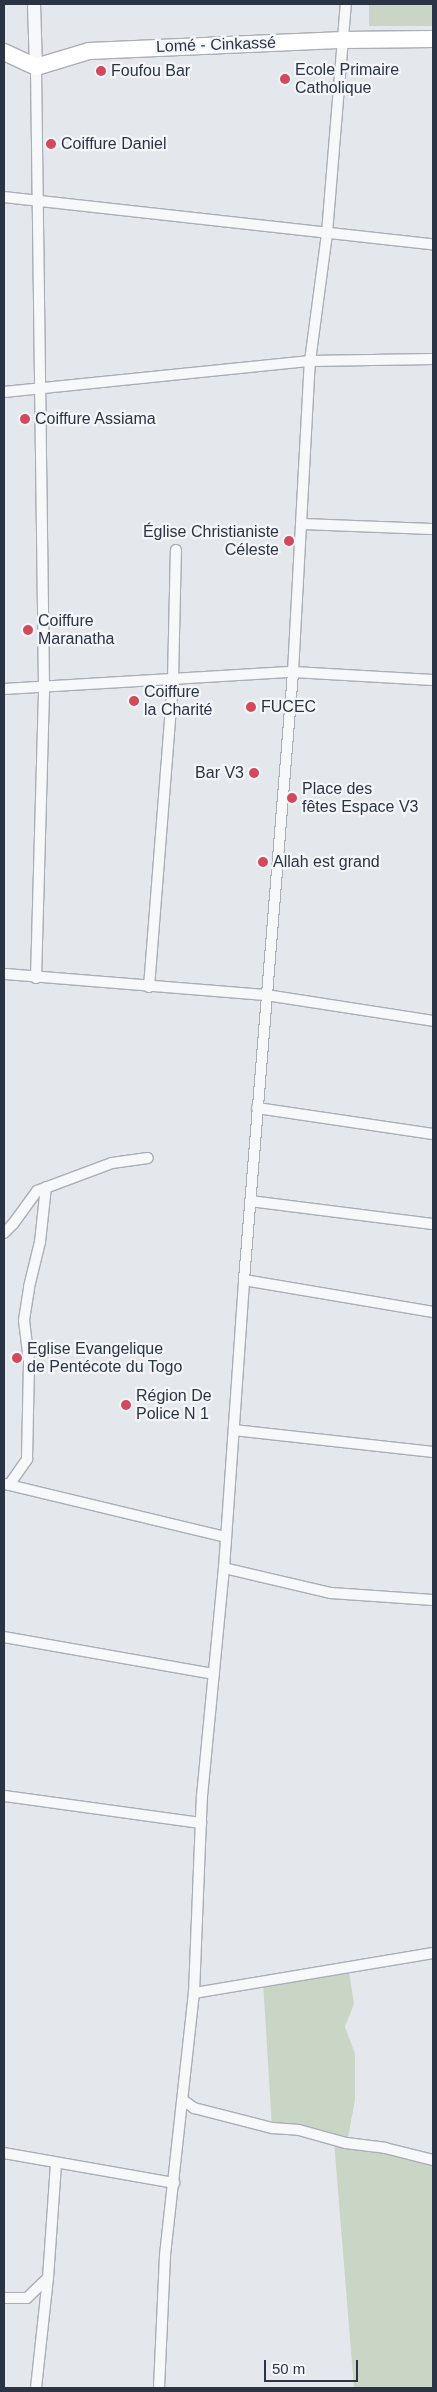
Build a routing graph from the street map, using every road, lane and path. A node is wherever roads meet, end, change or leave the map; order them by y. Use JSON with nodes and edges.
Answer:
{"nodes":[{"id":1,"x":34,"y":4,"type":"edge"},
{"id":2,"x":346,"y":4,"type":"edge"},
{"id":3,"x":433,"y":39,"type":"edge"},
{"id":4,"x":344,"y":40,"type":"junction"},
{"id":5,"x":4,"y":52,"type":"edge"},
{"id":6,"x":36,"y":67,"type":"junction"},
{"id":7,"x":4,"y":197,"type":"edge"},
{"id":8,"x":38,"y":201,"type":"junction"},
{"id":9,"x":327,"y":233,"type":"junction"},
{"id":10,"x":433,"y":244,"type":"edge"},
{"id":11,"x":433,"y":359,"type":"edge"},
{"id":12,"x":310,"y":362,"type":"junction"},
{"id":13,"x":40,"y":388,"type":"junction"},
{"id":14,"x":4,"y":392,"type":"edge"},
{"id":15,"x":301,"y":524,"type":"junction"},
{"id":16,"x":433,"y":529,"type":"edge"},
{"id":17,"x":176,"y":550,"type":"dead end"},
{"id":18,"x":293,"y":672,"type":"junction"},
{"id":19,"x":173,"y":679,"type":"junction"},
{"id":20,"x":433,"y":680,"type":"edge"},
{"id":21,"x":44,"y":686,"type":"junction"},
{"id":22,"x":4,"y":689,"type":"edge"},
{"id":23,"x":4,"y":974,"type":"edge"},
{"id":24,"x":36,"y":978,"type":"junction"},
{"id":25,"x":149,"y":987,"type":"junction"},
{"id":26,"x":266,"y":996,"type":"junction"},
{"id":27,"x":433,"y":1021,"type":"edge"},
{"id":28,"x":257,"y":1108,"type":"junction"},
{"id":29,"x":433,"y":1134,"type":"edge"},
{"id":30,"x":148,"y":1158,"type":"dead end"},
{"id":31,"x":46,"y":1187,"type":"junction"},
{"id":32,"x":250,"y":1201,"type":"junction"},
{"id":33,"x":433,"y":1224,"type":"edge"},
{"id":34,"x":4,"y":1233,"type":"edge"},
{"id":35,"x":244,"y":1280,"type":"junction"},
{"id":36,"x":433,"y":1312,"type":"edge"},
{"id":37,"x":234,"y":1430,"type":"junction"},
{"id":38,"x":433,"y":1452,"type":"edge"},
{"id":39,"x":7,"y":1485,"type":"edge"},
{"id":40,"x":226,"y":1537,"type":"junction"},
{"id":41,"x":224,"y":1568,"type":"junction"},
{"id":42,"x":433,"y":1600,"type":"edge"},
{"id":43,"x":4,"y":1637,"type":"edge"},
{"id":44,"x":214,"y":1674,"type":"junction"},
{"id":45,"x":4,"y":1796,"type":"edge"},
{"id":46,"x":201,"y":1823,"type":"junction"},
{"id":47,"x":433,"y":1953,"type":"edge"},
{"id":48,"x":194,"y":1993,"type":"junction"},
{"id":49,"x":183,"y":2100,"type":"junction"},
{"id":50,"x":4,"y":2154,"type":"edge"},
{"id":51,"x":433,"y":2160,"type":"edge"},
{"id":52,"x":56,"y":2163,"type":"junction"},
{"id":53,"x":174,"y":2182,"type":"junction"},
{"id":54,"x":48,"y":2278,"type":"junction"},
{"id":55,"x":4,"y":2298,"type":"edge"},
{"id":56,"x":36,"y":2388,"type":"edge"},
{"id":57,"x":159,"y":2388,"type":"edge"}],
"edges":[{"from":1,"to":6,"type":"street"},
{"from":2,"to":4,"type":"street"},
{"from":3,"to":4,"type":"highway","name":"Lomé - Cinkassé"},
{"from":4,"to":6,"type":"highway","name":"Lomé - Cinkassé"},
{"from":4,"to":9,"type":"street"},
{"from":5,"to":6,"type":"highway"},
{"from":6,"to":8,"type":"street"},
{"from":7,"to":8,"type":"street"},
{"from":8,"to":9,"type":"street"},
{"from":8,"to":13,"type":"street"},
{"from":9,"to":10,"type":"street"},
{"from":9,"to":12,"type":"street"},
{"from":11,"to":12,"type":"street"},
{"from":12,"to":13,"type":"street"},
{"from":12,"to":15,"type":"street"},
{"from":13,"to":14,"type":"street"},
{"from":13,"to":21,"type":"street"},
{"from":15,"to":16,"type":"street"},
{"from":15,"to":18,"type":"street"},
{"from":17,"to":19,"type":"street"},
{"from":18,"to":19,"type":"street"},
{"from":18,"to":20,"type":"street"},
{"from":18,"to":26,"type":"street"},
{"from":19,"to":21,"type":"street"},
{"from":19,"to":25,"type":"street"},
{"from":21,"to":22,"type":"street"},
{"from":21,"to":24,"type":"street"},
{"from":23,"to":24,"type":"street"},
{"from":24,"to":25,"type":"street"},
{"from":25,"to":26,"type":"street"},
{"from":26,"to":27,"type":"street"},
{"from":26,"to":28,"type":"street"},
{"from":28,"to":29,"type":"street"},
{"from":28,"to":32,"type":"street"},
{"from":30,"to":31,"type":"street"},
{"from":31,"to":34,"type":"street"},
{"from":31,"to":39,"type":"street"},
{"from":32,"to":33,"type":"street"},
{"from":32,"to":35,"type":"street"},
{"from":35,"to":36,"type":"street"},
{"from":35,"to":37,"type":"street"},
{"from":37,"to":38,"type":"street"},
{"from":37,"to":40,"type":"street"},
{"from":39,"to":40,"type":"street"},
{"from":40,"to":41,"type":"street"},
{"from":41,"to":42,"type":"street"},
{"from":41,"to":44,"type":"street"},
{"from":43,"to":44,"type":"street"},
{"from":44,"to":46,"type":"street"},
{"from":45,"to":46,"type":"street"},
{"from":46,"to":48,"type":"street"},
{"from":47,"to":48,"type":"street"},
{"from":48,"to":49,"type":"street"},
{"from":49,"to":51,"type":"street"},
{"from":49,"to":53,"type":"street"},
{"from":50,"to":52,"type":"street"},
{"from":52,"to":53,"type":"street"},
{"from":52,"to":54,"type":"street"},
{"from":53,"to":57,"type":"street"},
{"from":54,"to":55,"type":"street"},
{"from":54,"to":56,"type":"street"}]}
